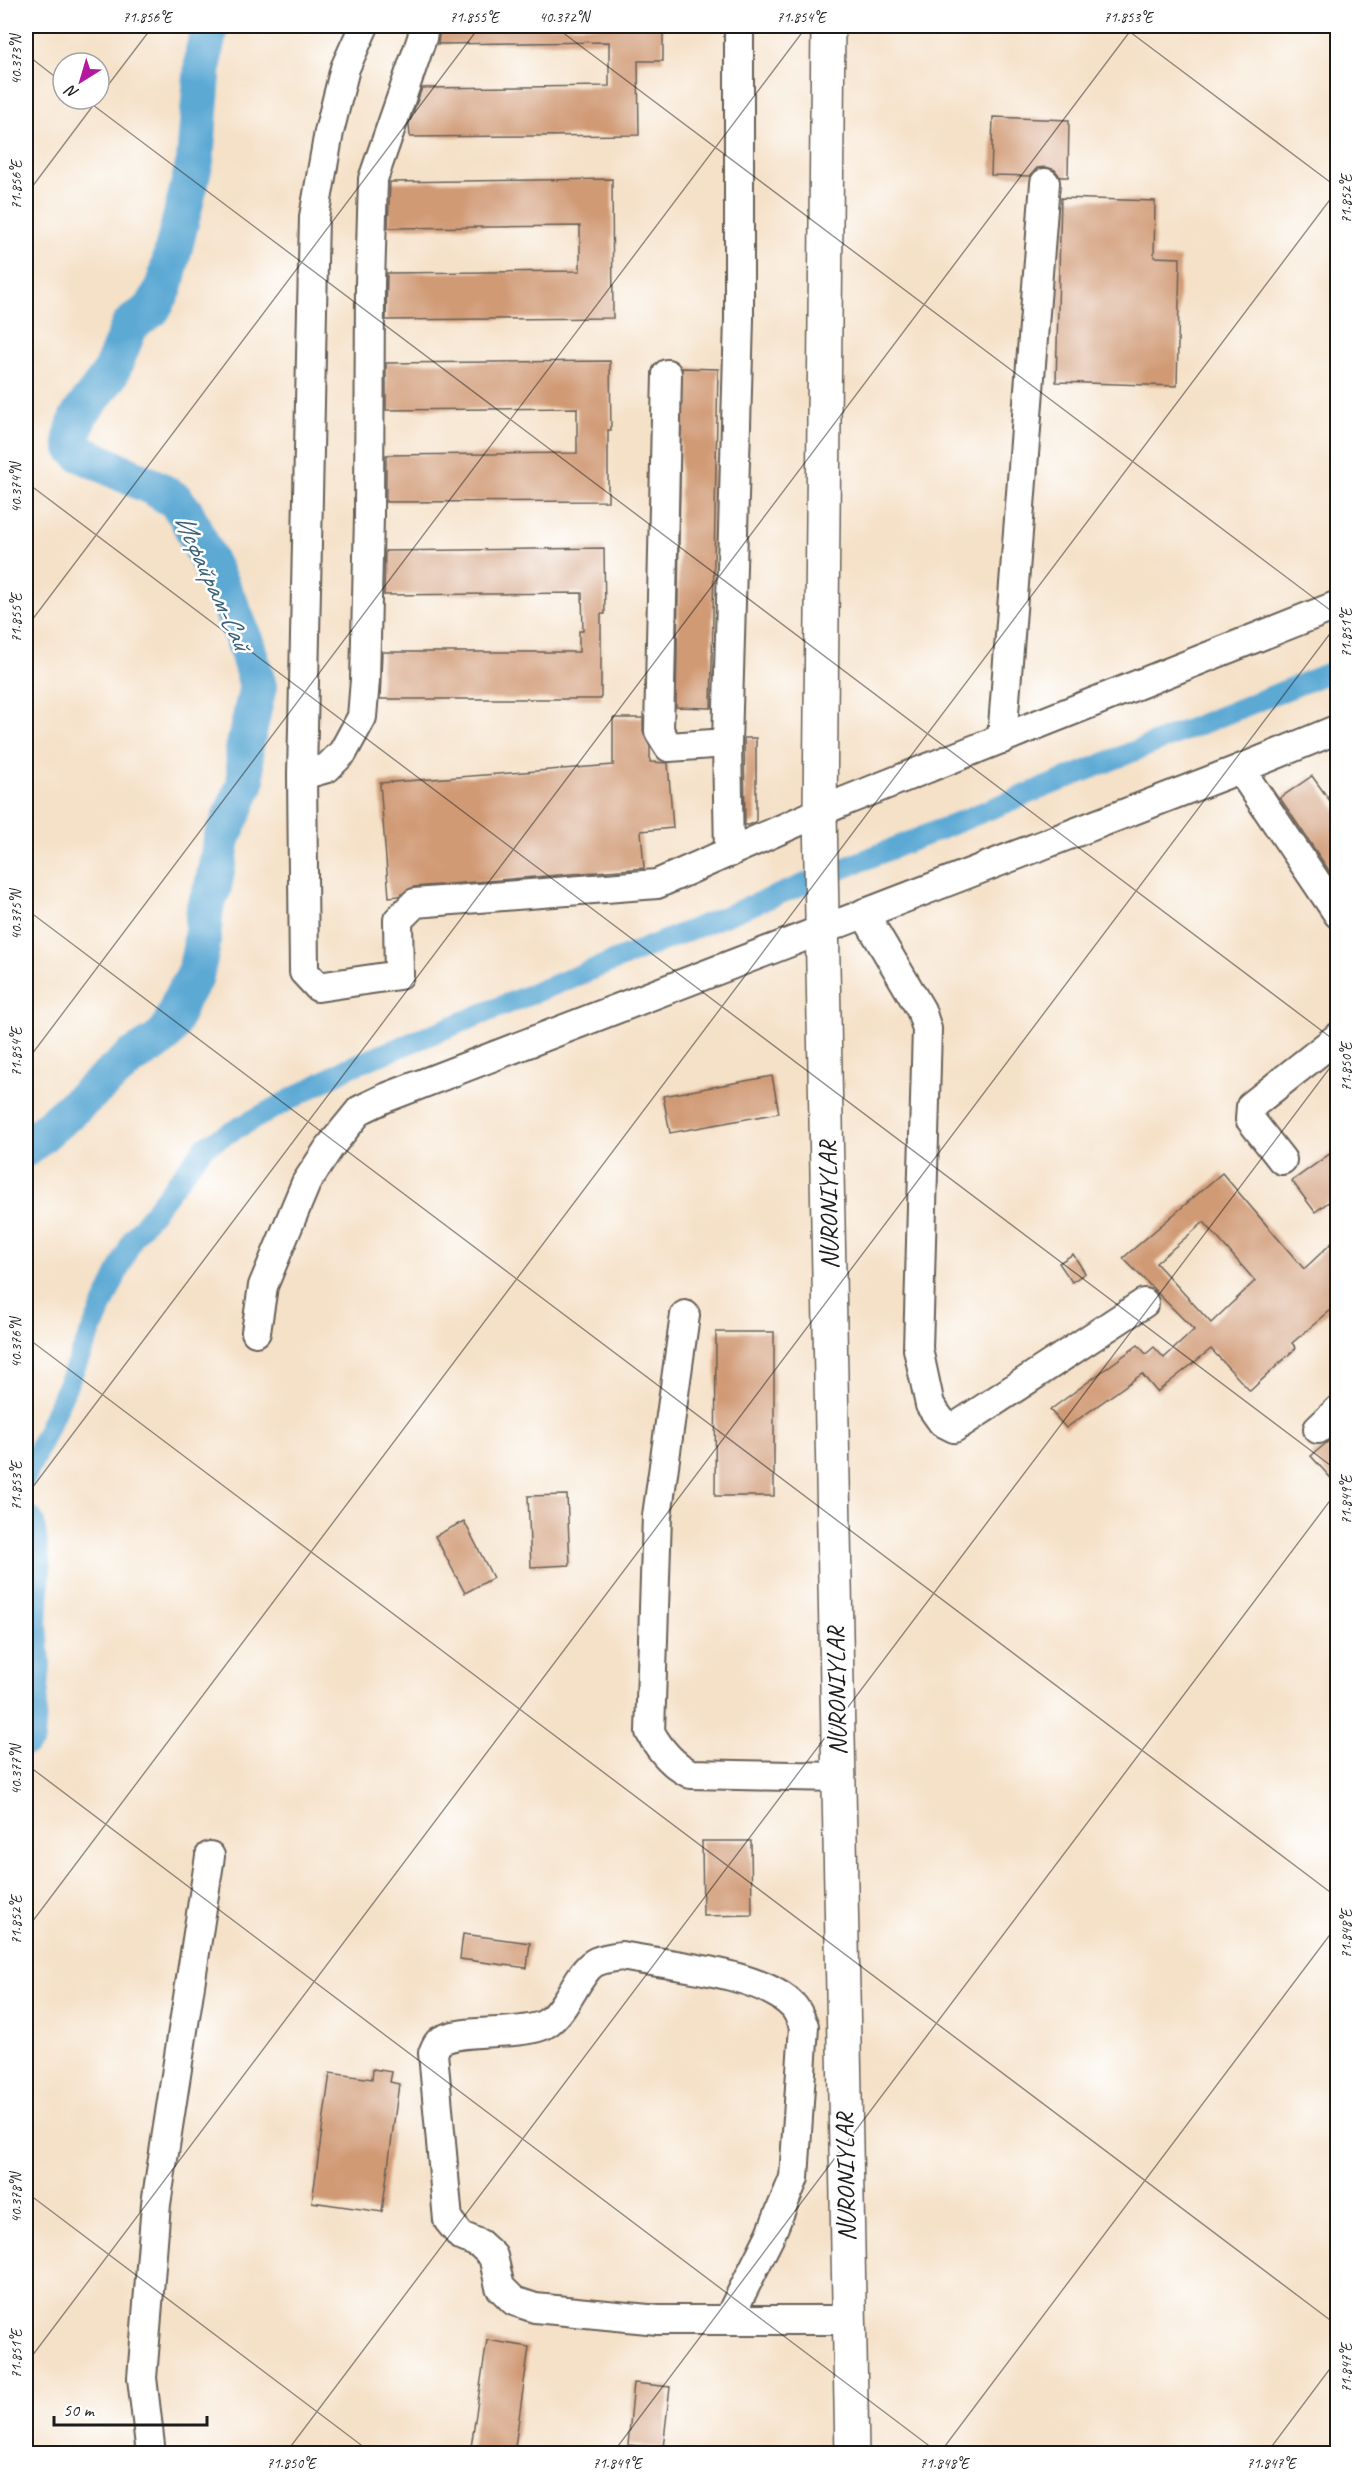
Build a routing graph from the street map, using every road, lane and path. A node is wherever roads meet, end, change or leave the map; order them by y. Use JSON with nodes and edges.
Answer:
{"nodes":[{"id":1,"x":364,"y":26,"type":"edge"},
{"id":2,"x":424,"y":26,"type":"edge"},
{"id":3,"x":739,"y":26,"type":"edge"},
{"id":4,"x":828,"y":26,"type":"edge"},
{"id":5,"x":1045,"y":183,"type":"dead end"},
{"id":6,"x":667,"y":374,"type":"dead end"},
{"id":7,"x":1338,"y":605,"type":"edge"},
{"id":8,"x":1338,"y":729,"type":"edge"},
{"id":9,"x":1002,"y":739,"type":"junction"},
{"id":10,"x":727,"y":743,"type":"junction"},
{"id":11,"x":1240,"y":770,"type":"junction"},
{"id":12,"x":302,"y":775,"type":"junction"},
{"id":13,"x":820,"y":813,"type":"junction"},
{"id":14,"x":729,"y":853,"type":"junction"},
{"id":15,"x":864,"y":913,"type":"junction"},
{"id":16,"x":1338,"y":914,"type":"edge"},
{"id":17,"x":823,"y":929,"type":"junction"},
{"id":18,"x":1338,"y":1037,"type":"edge"},
{"id":19,"x":1282,"y":1160,"type":"dead end"},
{"id":20,"x":1144,"y":1303,"type":"dead end"},
{"id":21,"x":685,"y":1315,"type":"dead end"},
{"id":22,"x":256,"y":1332,"type":"dead end"},
{"id":23,"x":838,"y":1777,"type":"junction"},
{"id":24,"x":210,"y":1856,"type":"dead end"},
{"id":25,"x":728,"y":2320,"type":"junction"},
{"id":26,"x":849,"y":2320,"type":"junction"},
{"id":27,"x":151,"y":2454,"type":"edge"},
{"id":28,"x":852,"y":2454,"type":"edge"}],
"edges":[{"from":1,"to":12,"type":"street"},
{"from":2,"to":12,"type":"street"},
{"from":3,"to":10,"type":"street"},
{"from":4,"to":13,"type":"main road","name":"NURONIYLAR"},
{"from":5,"to":9,"type":"street"},
{"from":6,"to":10,"type":"street"},
{"from":7,"to":9,"type":"street"},
{"from":8,"to":11,"type":"street"},
{"from":9,"to":13,"type":"street"},
{"from":10,"to":14,"type":"street"},
{"from":11,"to":15,"type":"street"},
{"from":11,"to":16,"type":"street"},
{"from":12,"to":14,"type":"street"},
{"from":13,"to":14,"type":"street"},
{"from":13,"to":17,"type":"main road","name":"NURONIYLAR"},
{"from":15,"to":17,"type":"street"},
{"from":15,"to":20,"type":"street"},
{"from":17,"to":22,"type":"street"},
{"from":17,"to":23,"type":"main road","name":"NURONIYLAR"},
{"from":18,"to":19,"type":"street"},
{"from":21,"to":23,"type":"street"},
{"from":23,"to":26,"type":"main road","name":"NURONIYLAR"},
{"from":24,"to":27,"type":"street"},
{"from":25,"to":25,"type":"street"},
{"from":25,"to":26,"type":"street"},
{"from":26,"to":28,"type":"main road","name":"NURONIYLAR"}]}
